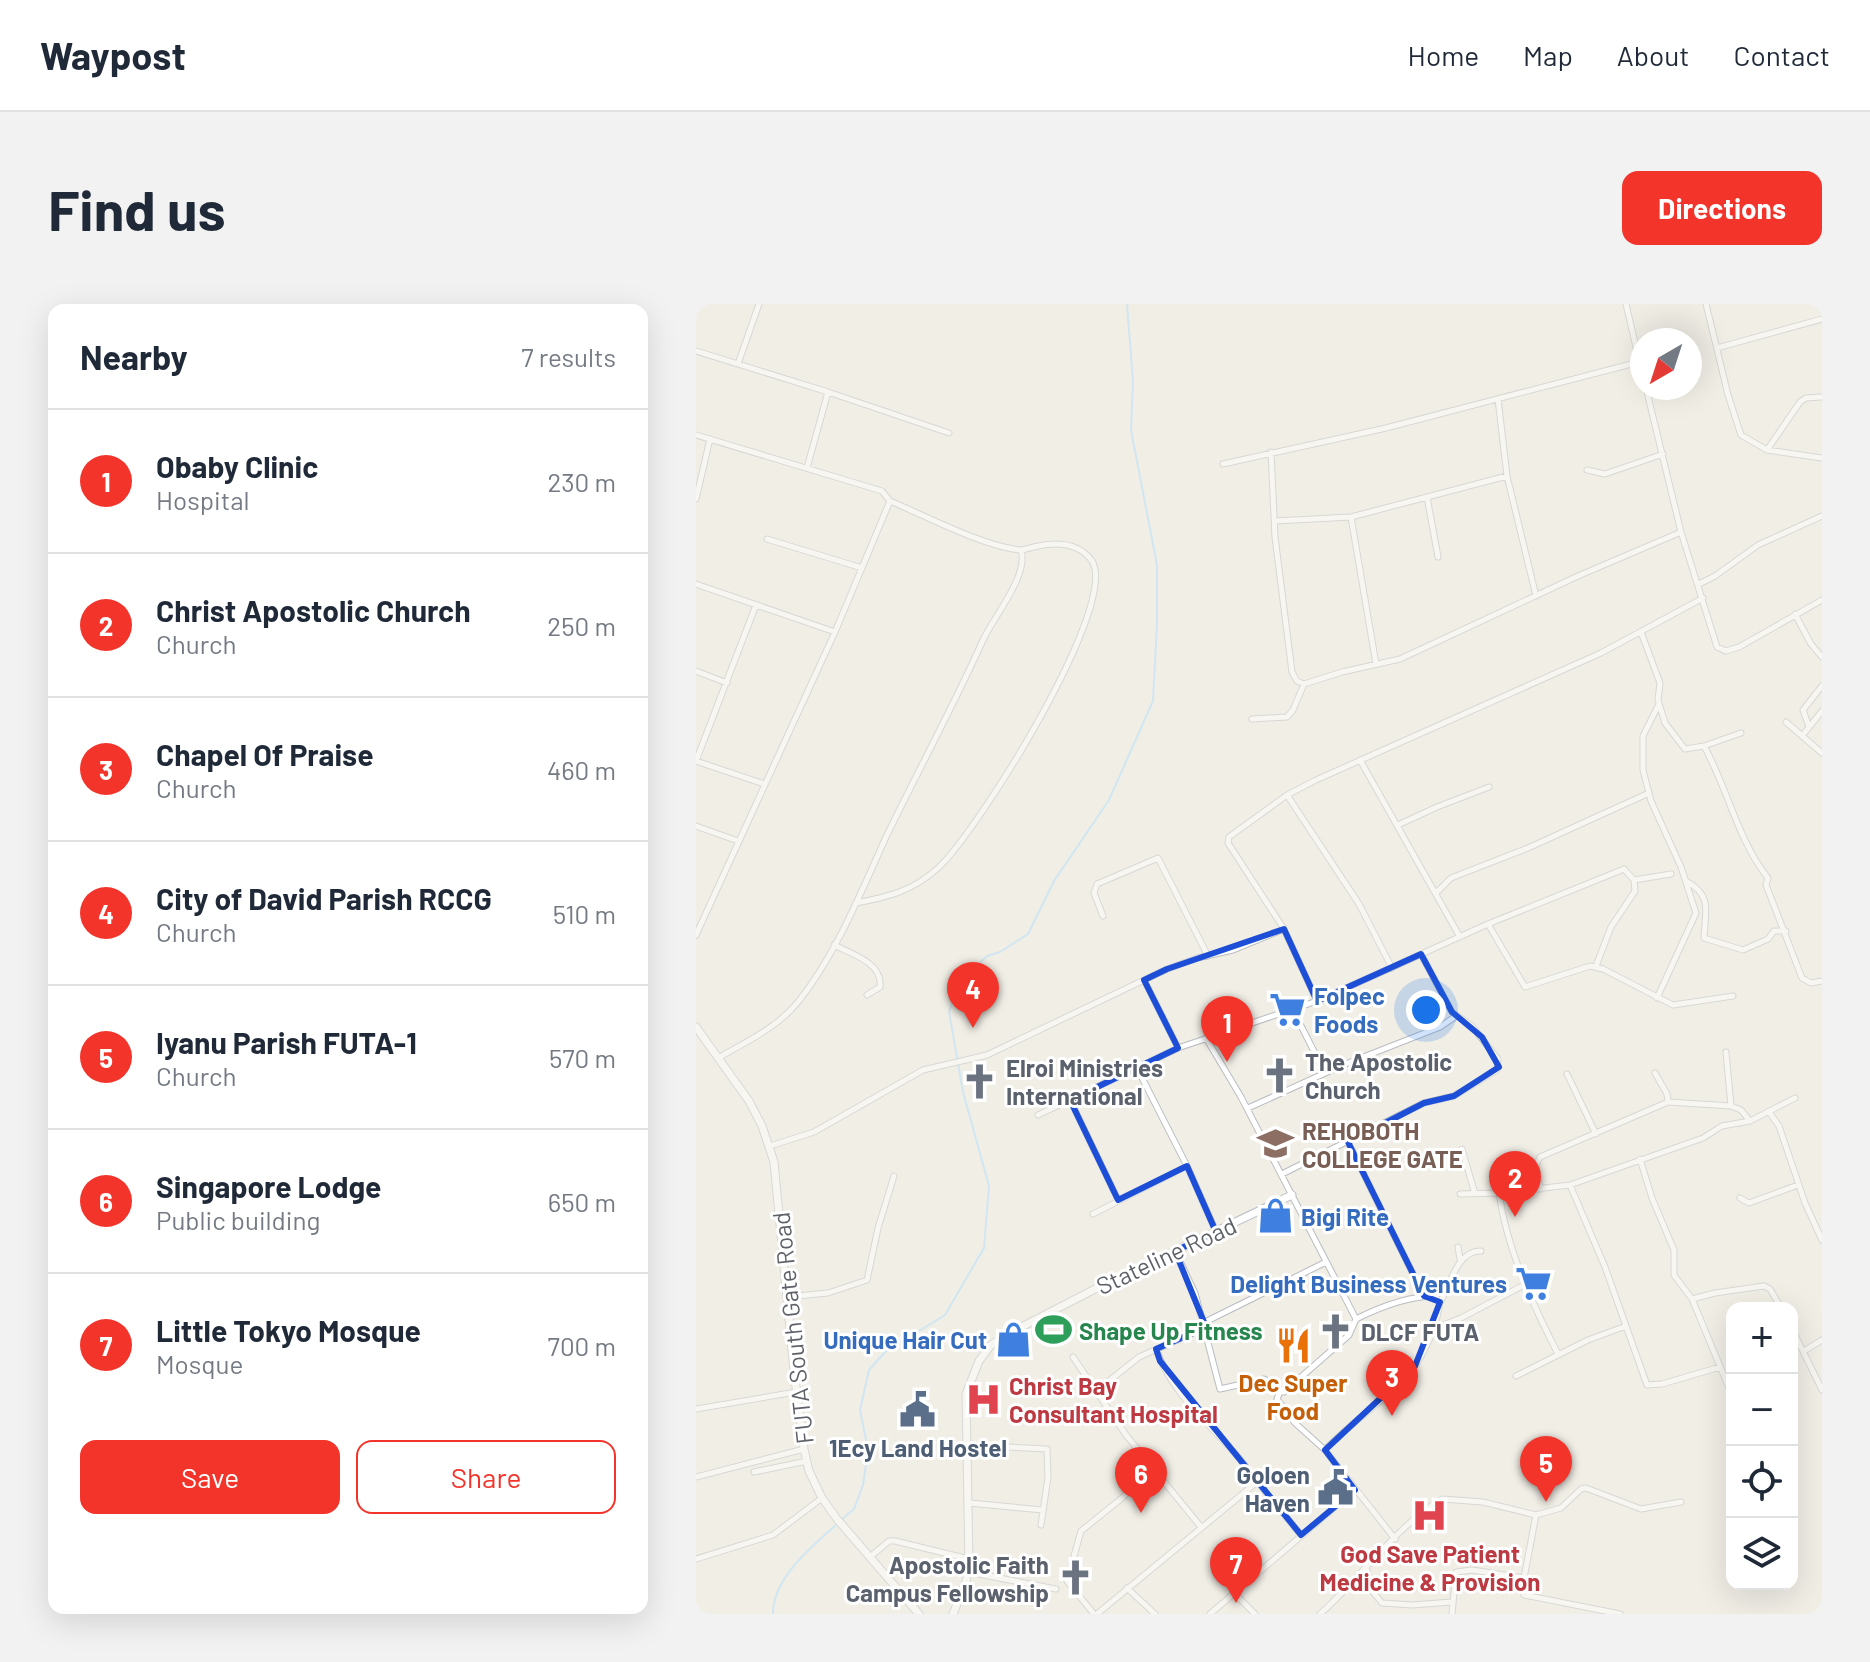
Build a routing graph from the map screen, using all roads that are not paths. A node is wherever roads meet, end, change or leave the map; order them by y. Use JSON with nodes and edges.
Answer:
{"nodes":[{"id":1,"x":759,"y":304,"type":"edge"},
{"id":2,"x":1626,"y":304,"type":"edge"},
{"id":3,"x":1706,"y":304,"type":"edge"},
{"id":4,"x":1822,"y":319,"type":"edge"},
{"id":5,"x":1631,"y":328,"type":"edge"},
{"id":6,"x":1717,"y":348,"type":"junction"},
{"id":7,"x":696,"y":351,"type":"edge"},
{"id":8,"x":738,"y":364,"type":"junction"},
{"id":9,"x":1630,"y":364,"type":"edge"},
{"id":10,"x":828,"y":392,"type":"junction"},
{"id":11,"x":1821,"y":397,"type":"edge"},
{"id":12,"x":1498,"y":399,"type":"junction"},
{"id":13,"x":1649,"y":400,"type":"edge"},
{"id":14,"x":949,"y":433,"type":"dead end"},
{"id":15,"x":696,"y":435,"type":"edge"},
{"id":16,"x":710,"y":439,"type":"junction"},
{"id":17,"x":1767,"y":450,"type":"junction"},
{"id":18,"x":1271,"y":452,"type":"junction"},
{"id":19,"x":1663,"y":454,"type":"junction"},
{"id":20,"x":1822,"y":458,"type":"edge"},
{"id":21,"x":1223,"y":464,"type":"dead end"},
{"id":22,"x":807,"y":468,"type":"junction"},
{"id":23,"x":1587,"y":470,"type":"dead end"},
{"id":24,"x":1507,"y":476,"type":"junction"},
{"id":25,"x":1427,"y":497,"type":"junction"},
{"id":26,"x":696,"y":499,"type":"edge"},
{"id":27,"x":890,"y":501,"type":"junction"},
{"id":28,"x":1822,"y":516,"type":"edge"},
{"id":29,"x":1351,"y":517,"type":"junction"},
{"id":30,"x":1275,"y":521,"type":"junction"},
{"id":31,"x":1681,"y":532,"type":"junction"},
{"id":32,"x":767,"y":539,"type":"dead end"},
{"id":33,"x":1021,"y":550,"type":"junction"},
{"id":34,"x":1438,"y":557,"type":"dead end"},
{"id":35,"x":862,"y":568,"type":"junction"},
{"id":36,"x":696,"y":584,"type":"edge"},
{"id":37,"x":1699,"y":584,"type":"junction"},
{"id":38,"x":1536,"y":596,"type":"junction"},
{"id":39,"x":1703,"y":598,"type":"junction"},
{"id":40,"x":1822,"y":600,"type":"edge"},
{"id":41,"x":756,"y":605,"type":"junction"},
{"id":42,"x":1795,"y":614,"type":"junction"},
{"id":43,"x":835,"y":632,"type":"junction"},
{"id":44,"x":1641,"y":632,"type":"junction"},
{"id":45,"x":1822,"y":657,"type":"edge"},
{"id":46,"x":1376,"y":664,"type":"junction"},
{"id":47,"x":696,"y":671,"type":"edge"},
{"id":48,"x":727,"y":683,"type":"junction"},
{"id":49,"x":1304,"y":684,"type":"junction"},
{"id":50,"x":1822,"y":686,"type":"edge"},
{"id":51,"x":1659,"y":704,"type":"junction"},
{"id":52,"x":1822,"y":711,"type":"edge"},
{"id":53,"x":1663,"y":717,"type":"junction"},
{"id":54,"x":1252,"y":719,"type":"dead end"},
{"id":55,"x":1786,"y":722,"type":"dead end"},
{"id":56,"x":1649,"y":726,"type":"junction"},
{"id":57,"x":1809,"y":727,"type":"junction"},
{"id":58,"x":1741,"y":733,"type":"dead end"},
{"id":59,"x":1802,"y":736,"type":"junction"},
{"id":60,"x":1704,"y":746,"type":"junction"},
{"id":61,"x":1822,"y":753,"type":"edge"},
{"id":62,"x":1360,"y":760,"type":"junction"},
{"id":63,"x":696,"y":761,"type":"edge"},
{"id":64,"x":764,"y":784,"type":"junction"},
{"id":65,"x":1489,"y":787,"type":"dead end"},
{"id":66,"x":1649,"y":793,"type":"junction"},
{"id":67,"x":1287,"y":795,"type":"junction"},
{"id":68,"x":1398,"y":825,"type":"junction"},
{"id":69,"x":696,"y":826,"type":"edge"},
{"id":70,"x":738,"y":841,"type":"junction"},
{"id":71,"x":1671,"y":874,"type":"dead end"},
{"id":72,"x":1634,"y":880,"type":"junction"},
{"id":73,"x":1685,"y":881,"type":"junction"},
{"id":74,"x":1437,"y":892,"type":"junction"},
{"id":75,"x":856,"y":903,"type":"junction"},
{"id":76,"x":1103,"y":916,"type":"dead end"},
{"id":77,"x":1488,"y":924,"type":"junction"},
{"id":78,"x":1284,"y":929,"type":"junction"},
{"id":79,"x":1786,"y":931,"type":"junction"},
{"id":80,"x":696,"y":935,"type":"edge"},
{"id":81,"x":1460,"y":937,"type":"junction"},
{"id":82,"x":834,"y":945,"type":"junction"},
{"id":83,"x":1421,"y":954,"type":"junction"},
{"id":84,"x":1208,"y":956,"type":"junction"},
{"id":85,"x":1596,"y":966,"type":"junction"},
{"id":86,"x":1392,"y":968,"type":"junction"},
{"id":87,"x":1144,"y":980,"type":"junction"},
{"id":88,"x":1822,"y":981,"type":"edge"},
{"id":89,"x":867,"y":995,"type":"dead end"},
{"id":90,"x":1733,"y":996,"type":"dead end"},
{"id":91,"x":1657,"y":998,"type":"junction"},
{"id":92,"x":1317,"y":1001,"type":"junction"},
{"id":93,"x":1293,"y":1010,"type":"junction"},
{"id":94,"x":1456,"y":1016,"type":"junction"},
{"id":95,"x":696,"y":1027,"type":"edge"},
{"id":96,"x":1206,"y":1038,"type":"junction"},
{"id":97,"x":1178,"y":1048,"type":"junction"},
{"id":98,"x":1726,"y":1052,"type":"dead end"},
{"id":99,"x":718,"y":1058,"type":"junction"},
{"id":100,"x":1137,"y":1068,"type":"junction"},
{"id":101,"x":1325,"y":1073,"type":"junction"},
{"id":102,"x":1655,"y":1073,"type":"dead end"},
{"id":103,"x":1567,"y":1074,"type":"dead end"},
{"id":104,"x":1795,"y":1098,"type":"dead end"},
{"id":105,"x":1070,"y":1100,"type":"junction"},
{"id":106,"x":1668,"y":1102,"type":"junction"},
{"id":107,"x":1731,"y":1106,"type":"junction"},
{"id":108,"x":1248,"y":1108,"type":"junction"},
{"id":109,"x":1769,"y":1112,"type":"junction"},
{"id":110,"x":1038,"y":1115,"type":"dead end"},
{"id":111,"x":1750,"y":1121,"type":"junction"},
{"id":112,"x":1596,"y":1134,"type":"junction"},
{"id":113,"x":1348,"y":1142,"type":"junction"},
{"id":114,"x":770,"y":1146,"type":"junction"},
{"id":115,"x":1462,"y":1149,"type":"dead end"},
{"id":116,"x":1640,"y":1159,"type":"junction"},
{"id":117,"x":1187,"y":1166,"type":"junction"},
{"id":118,"x":1282,"y":1174,"type":"junction"},
{"id":119,"x":894,"y":1176,"type":"dead end"},
{"id":120,"x":1570,"y":1185,"type":"junction"},
{"id":121,"x":1798,"y":1185,"type":"junction"},
{"id":122,"x":1540,"y":1189,"type":"junction"},
{"id":123,"x":1499,"y":1193,"type":"junction"},
{"id":124,"x":1460,"y":1194,"type":"dead end"},
{"id":125,"x":1475,"y":1194,"type":"junction"},
{"id":126,"x":1292,"y":1195,"type":"junction"},
{"id":127,"x":1740,"y":1198,"type":"dead end"},
{"id":128,"x":1118,"y":1200,"type":"junction"},
{"id":129,"x":1093,"y":1214,"type":"dead end"},
{"id":130,"x":1216,"y":1232,"type":"junction"},
{"id":131,"x":1822,"y":1240,"type":"edge"},
{"id":132,"x":1458,"y":1247,"type":"dead end"},
{"id":133,"x":1175,"y":1251,"type":"junction"},
{"id":134,"x":1481,"y":1251,"type":"dead end"},
{"id":135,"x":1460,"y":1260,"type":"junction"},
{"id":136,"x":1326,"y":1262,"type":"junction"},
{"id":137,"x":1526,"y":1284,"type":"junction"},
{"id":138,"x":1424,"y":1296,"type":"junction"},
{"id":139,"x":787,"y":1297,"type":"junction"},
{"id":140,"x":1692,"y":1299,"type":"junction"},
{"id":141,"x":1440,"y":1302,"type":"junction"},
{"id":142,"x":1778,"y":1302,"type":"edge"},
{"id":143,"x":1356,"y":1319,"type":"junction"},
{"id":144,"x":1204,"y":1325,"type":"junction"},
{"id":145,"x":1626,"y":1326,"type":"junction"},
{"id":146,"x":1435,"y":1328,"type":"junction"},
{"id":147,"x":1798,"y":1340,"type":"edge"},
{"id":148,"x":1822,"y":1340,"type":"edge"},
{"id":149,"x":1156,"y":1349,"type":"junction"},
{"id":150,"x":1804,"y":1351,"type":"junction"},
{"id":151,"x":1558,"y":1354,"type":"junction"},
{"id":152,"x":1073,"y":1357,"type":"dead end"},
{"id":153,"x":1720,"y":1367,"type":"junction"},
{"id":154,"x":1516,"y":1376,"type":"dead end"},
{"id":155,"x":1726,"y":1381,"type":"edge"},
{"id":156,"x":1822,"y":1390,"type":"edge"},
{"id":157,"x":796,"y":1392,"type":"junction"},
{"id":158,"x":1095,"y":1392,"type":"junction"},
{"id":159,"x":1284,"y":1392,"type":"junction"},
{"id":160,"x":696,"y":1409,"type":"edge"},
{"id":161,"x":967,"y":1445,"type":"junction"},
{"id":162,"x":804,"y":1449,"type":"junction"},
{"id":163,"x":1325,"y":1450,"type":"junction"},
{"id":164,"x":807,"y":1461,"type":"junction"},
{"id":165,"x":1153,"y":1469,"type":"junction"},
{"id":166,"x":754,"y":1472,"type":"dead end"},
{"id":167,"x":696,"y":1477,"type":"edge"},
{"id":168,"x":1257,"y":1482,"type":"junction"},
{"id":169,"x":1355,"y":1490,"type":"junction"},
{"id":170,"x":822,"y":1498,"type":"junction"},
{"id":171,"x":1681,"y":1502,"type":"dead end"},
{"id":172,"x":969,"y":1503,"type":"junction"},
{"id":173,"x":1043,"y":1510,"type":"junction"},
{"id":174,"x":1536,"y":1515,"type":"junction"},
{"id":175,"x":1041,"y":1525,"type":"dead end"},
{"id":176,"x":1201,"y":1527,"type":"junction"},
{"id":177,"x":1301,"y":1535,"type":"junction"},
{"id":178,"x":1395,"y":1539,"type":"junction"},
{"id":179,"x":869,"y":1558,"type":"junction"},
{"id":180,"x":696,"y":1559,"type":"edge"},
{"id":181,"x":969,"y":1559,"type":"junction"},
{"id":182,"x":1366,"y":1567,"type":"junction"},
{"id":183,"x":968,"y":1572,"type":"junction"},
{"id":184,"x":1524,"y":1578,"type":"junction"},
{"id":185,"x":1127,"y":1588,"type":"junction"},
{"id":186,"x":1056,"y":1589,"type":"dead end"},
{"id":187,"x":1234,"y":1593,"type":"junction"},
{"id":188,"x":1452,"y":1602,"type":"junction"},
{"id":189,"x":919,"y":1614,"type":"edge"},
{"id":190,"x":953,"y":1614,"type":"edge"},
{"id":191,"x":1096,"y":1614,"type":"edge"},
{"id":192,"x":1155,"y":1614,"type":"edge"},
{"id":193,"x":1210,"y":1614,"type":"edge"},
{"id":194,"x":1255,"y":1614,"type":"edge"},
{"id":195,"x":1320,"y":1614,"type":"edge"},
{"id":196,"x":1452,"y":1614,"type":"edge"},
{"id":197,"x":1620,"y":1614,"type":"edge"}],
"edges":[{"from":1,"to":8,"type":"street"},
{"from":2,"to":5,"type":"street"},
{"from":3,"to":6,"type":"street"},
{"from":4,"to":6,"type":"street"},
{"from":6,"to":17,"type":"street"},
{"from":7,"to":8,"type":"street"},
{"from":8,"to":10,"type":"street"},
{"from":9,"to":12,"type":"street"},
{"from":10,"to":14,"type":"street"},
{"from":10,"to":22,"type":"street"},
{"from":11,"to":17,"type":"street"},
{"from":12,"to":18,"type":"street"},
{"from":12,"to":24,"type":"street"},
{"from":13,"to":19,"type":"street"},
{"from":15,"to":16,"type":"street"},
{"from":16,"to":22,"type":"street"},
{"from":16,"to":26,"type":"street"},
{"from":17,"to":20,"type":"street"},
{"from":18,"to":21,"type":"street"},
{"from":18,"to":30,"type":"street"},
{"from":19,"to":23,"type":"street"},
{"from":19,"to":31,"type":"street"},
{"from":22,"to":27,"type":"street"},
{"from":24,"to":25,"type":"street"},
{"from":24,"to":38,"type":"street"},
{"from":25,"to":29,"type":"street"},
{"from":25,"to":34,"type":"street"},
{"from":27,"to":33,"type":"street"},
{"from":27,"to":35,"type":"street"},
{"from":28,"to":37,"type":"street"},
{"from":29,"to":30,"type":"street"},
{"from":29,"to":46,"type":"street"},
{"from":30,"to":49,"type":"street"},
{"from":31,"to":37,"type":"street"},
{"from":31,"to":38,"type":"street"},
{"from":32,"to":35,"type":"street"},
{"from":33,"to":75,"type":"street"},
{"from":33,"to":75,"type":"street"},
{"from":35,"to":43,"type":"street"},
{"from":36,"to":41,"type":"street"},
{"from":37,"to":39,"type":"street"},
{"from":38,"to":46,"type":"street"},
{"from":39,"to":42,"type":"street"},
{"from":39,"to":44,"type":"street"},
{"from":40,"to":42,"type":"street"},
{"from":41,"to":43,"type":"street"},
{"from":41,"to":48,"type":"street"},
{"from":42,"to":45,"type":"street"},
{"from":43,"to":64,"type":"street"},
{"from":44,"to":51,"type":"street"},
{"from":44,"to":62,"type":"street"},
{"from":46,"to":49,"type":"street"},
{"from":47,"to":48,"type":"street"},
{"from":48,"to":63,"type":"street"},
{"from":49,"to":54,"type":"street"},
{"from":50,"to":57,"type":"street"},
{"from":51,"to":53,"type":"street"},
{"from":51,"to":56,"type":"street"},
{"from":52,"to":57,"type":"street"},
{"from":53,"to":56,"type":"street"},
{"from":53,"to":60,"type":"street"},
{"from":55,"to":59,"type":"street"},
{"from":56,"to":66,"type":"street"},
{"from":57,"to":59,"type":"street"},
{"from":58,"to":60,"type":"street"},
{"from":59,"to":61,"type":"street"},
{"from":60,"to":79,"type":"street"},
{"from":62,"to":67,"type":"street"},
{"from":62,"to":68,"type":"street"},
{"from":63,"to":64,"type":"street"},
{"from":64,"to":70,"type":"street"},
{"from":65,"to":68,"type":"street"},
{"from":66,"to":73,"type":"street"},
{"from":66,"to":74,"type":"street"},
{"from":67,"to":78,"type":"street"},
{"from":67,"to":86,"type":"street"},
{"from":68,"to":74,"type":"street"},
{"from":69,"to":70,"type":"street"},
{"from":70,"to":80,"type":"street"},
{"from":71,"to":72,"type":"street"},
{"from":72,"to":77,"type":"street"},
{"from":72,"to":85,"type":"street"},
{"from":73,"to":79,"type":"street"},
{"from":73,"to":91,"type":"street"},
{"from":74,"to":81,"type":"street"},
{"from":75,"to":82,"type":"street"},
{"from":76,"to":84,"type":"street"},
{"from":77,"to":81,"type":"street"},
{"from":77,"to":85,"type":"street"},
{"from":78,"to":84,"type":"street"},
{"from":78,"to":92,"type":"street"},
{"from":79,"to":88,"type":"street"},
{"from":81,"to":83,"type":"street"},
{"from":82,"to":89,"type":"street"},
{"from":82,"to":99,"type":"street"},
{"from":83,"to":86,"type":"street"},
{"from":83,"to":94,"type":"street"},
{"from":84,"to":87,"type":"street"},
{"from":85,"to":91,"type":"street"},
{"from":86,"to":92,"type":"street"},
{"from":87,"to":97,"type":"street"},
{"from":87,"to":114,"type":"street"},
{"from":90,"to":91,"type":"street"},
{"from":92,"to":93,"type":"street"},
{"from":93,"to":96,"type":"street"},
{"from":93,"to":101,"type":"street"},
{"from":94,"to":101,"type":"street"},
{"from":94,"to":113,"type":"street"},
{"from":95,"to":99,"type":"main road","name":"FUTA South Gate Road"},
{"from":96,"to":97,"type":"street"},
{"from":96,"to":108,"type":"street"},
{"from":97,"to":100,"type":"street"},
{"from":98,"to":107,"type":"street"},
{"from":99,"to":114,"type":"main road","name":"FUTA South Gate Road"},
{"from":100,"to":105,"type":"street"},
{"from":100,"to":117,"type":"street"},
{"from":101,"to":108,"type":"street"},
{"from":102,"to":106,"type":"street"},
{"from":103,"to":112,"type":"street"},
{"from":104,"to":109,"type":"street"},
{"from":105,"to":110,"type":"street"},
{"from":105,"to":128,"type":"street"},
{"from":106,"to":107,"type":"street"},
{"from":106,"to":112,"type":"street"},
{"from":107,"to":111,"type":"street"},
{"from":108,"to":118,"type":"street"},
{"from":109,"to":111,"type":"street"},
{"from":109,"to":121,"type":"street"},
{"from":111,"to":116,"type":"street"},
{"from":112,"to":122,"type":"street"},
{"from":113,"to":118,"type":"street"},
{"from":113,"to":138,"type":"street"},
{"from":114,"to":139,"type":"main road","name":"FUTA South Gate Road"},
{"from":115,"to":125,"type":"street"},
{"from":116,"to":120,"type":"street"},
{"from":116,"to":140,"type":"street"},
{"from":117,"to":128,"type":"street"},
{"from":117,"to":130,"type":"street"},
{"from":118,"to":126,"type":"street"},
{"from":119,"to":139,"type":"street"},
{"from":120,"to":122,"type":"street"},
{"from":120,"to":145,"type":"street"},
{"from":121,"to":127,"type":"street"},
{"from":121,"to":131,"type":"street"},
{"from":122,"to":123,"type":"street"},
{"from":123,"to":125,"type":"street"},
{"from":123,"to":137,"type":"street"},
{"from":124,"to":125,"type":"street"},
{"from":126,"to":130,"type":"main road","name":"Stateline Road"},
{"from":126,"to":136,"type":"street"},
{"from":128,"to":129,"type":"street"},
{"from":130,"to":133,"type":"main road","name":"Stateline Road"},
{"from":132,"to":135,"type":"street"},
{"from":133,"to":144,"type":"street"},
{"from":133,"to":161,"type":"main road","name":"Stateline Road"},
{"from":134,"to":135,"type":"street"},
{"from":135,"to":141,"type":"street"},
{"from":136,"to":143,"type":"street"},
{"from":136,"to":144,"type":"street"},
{"from":137,"to":146,"type":"street"},
{"from":137,"to":151,"type":"street"},
{"from":138,"to":141,"type":"street"},
{"from":138,"to":143,"type":"street"},
{"from":139,"to":157,"type":"main road","name":"FUTA South Gate Road"},
{"from":140,"to":142,"type":"street"},
{"from":140,"to":153,"type":"street"},
{"from":141,"to":146,"type":"street"},
{"from":143,"to":159,"type":"street"},
{"from":144,"to":149,"type":"street"},
{"from":144,"to":159,"type":"street"},
{"from":145,"to":151,"type":"street"},
{"from":145,"to":153,"type":"street"},
{"from":146,"to":163,"type":"street"},
{"from":147,"to":150,"type":"street"},
{"from":148,"to":150,"type":"street"},
{"from":149,"to":158,"type":"street"},
{"from":149,"to":168,"type":"street"},
{"from":150,"to":156,"type":"street"},
{"from":151,"to":154,"type":"street"},
{"from":152,"to":158,"type":"street"},
{"from":153,"to":155,"type":"street"},
{"from":157,"to":160,"type":"street"},
{"from":157,"to":162,"type":"main road","name":"FUTA South Gate Road"},
{"from":158,"to":165,"type":"street"},
{"from":159,"to":163,"type":"street"},
{"from":161,"to":172,"type":"main road","name":"Stateline Road"},
{"from":161,"to":173,"type":"street"},
{"from":162,"to":164,"type":"main road","name":"FUTA South Gate Road"},
{"from":162,"to":167,"type":"street"},
{"from":163,"to":169,"type":"street"},
{"from":164,"to":166,"type":"street"},
{"from":164,"to":170,"type":"main road","name":"FUTA South Gate Road"},
{"from":165,"to":176,"type":"street"},
{"from":165,"to":191,"type":"street"},
{"from":168,"to":176,"type":"street"},
{"from":168,"to":177,"type":"street"},
{"from":169,"to":177,"type":"street"},
{"from":169,"to":178,"type":"street"},
{"from":170,"to":179,"type":"main road","name":"FUTA South Gate Road"},
{"from":170,"to":180,"type":"street"},
{"from":171,"to":174,"type":"street"},
{"from":172,"to":173,"type":"street"},
{"from":172,"to":181,"type":"main road","name":"Stateline Road"},
{"from":173,"to":175,"type":"street"},
{"from":174,"to":178,"type":"street"},
{"from":174,"to":184,"type":"street"},
{"from":176,"to":185,"type":"street"},
{"from":177,"to":187,"type":"street"},
{"from":178,"to":182,"type":"street"},
{"from":179,"to":181,"type":"street"},
{"from":179,"to":189,"type":"main road","name":"FUTA South Gate Road"},
{"from":181,"to":183,"type":"main road","name":"Stateline Road"},
{"from":182,"to":188,"type":"street"},
{"from":182,"to":195,"type":"street"},
{"from":183,"to":186,"type":"street"},
{"from":183,"to":190,"type":"main road","name":"Stateline Road"},
{"from":184,"to":188,"type":"street"},
{"from":184,"to":197,"type":"street"},
{"from":185,"to":191,"type":"street"},
{"from":185,"to":192,"type":"street"},
{"from":187,"to":193,"type":"street"},
{"from":187,"to":194,"type":"street"},
{"from":188,"to":196,"type":"street"}]}
